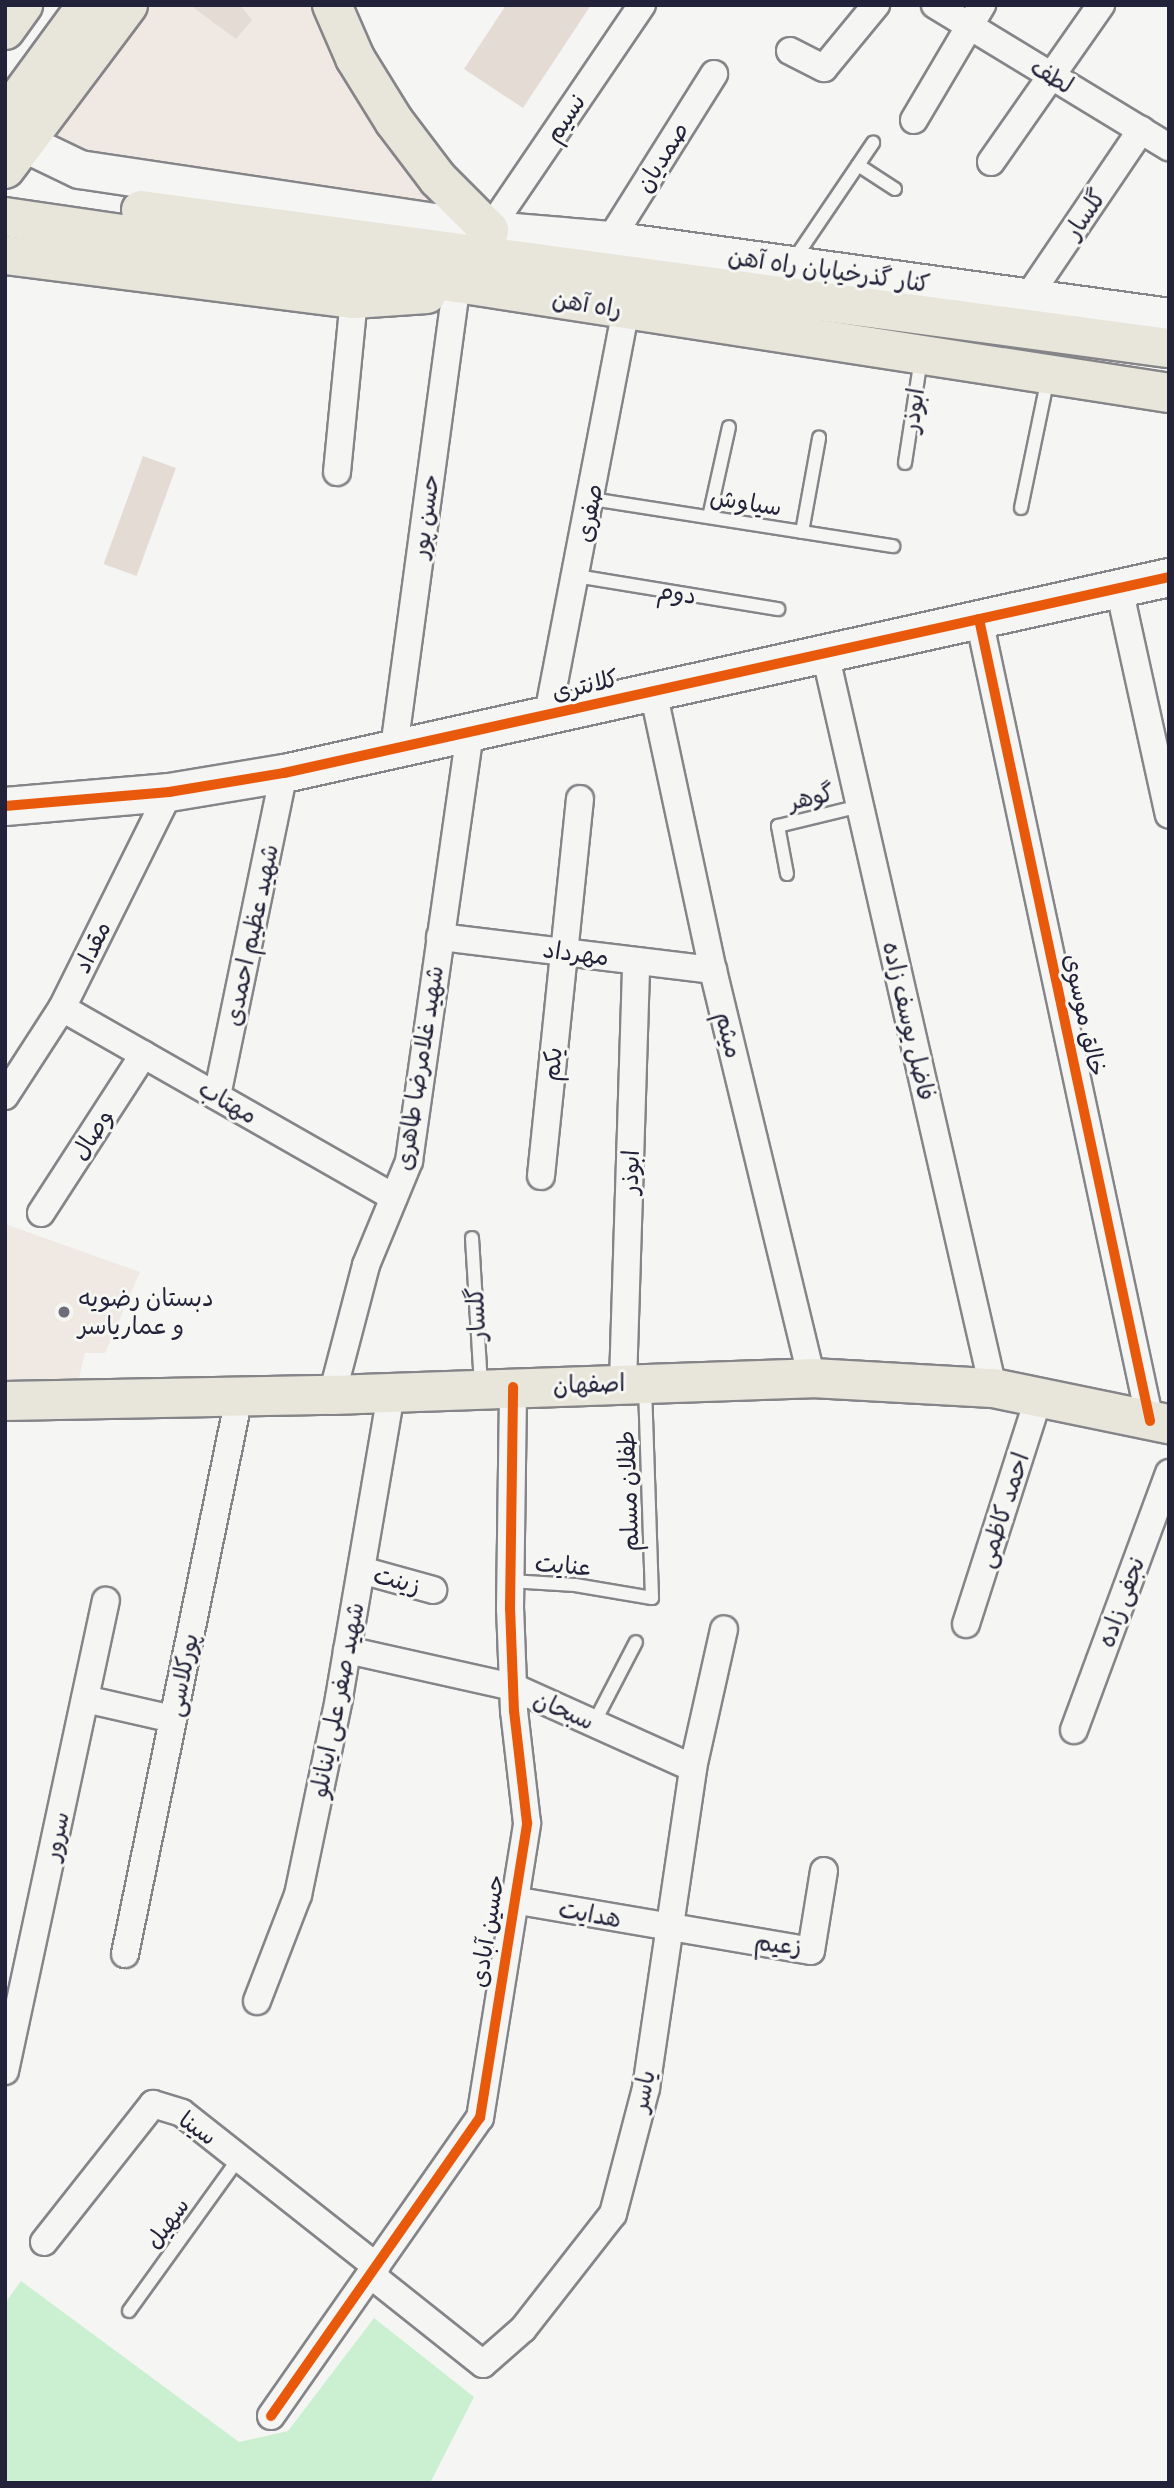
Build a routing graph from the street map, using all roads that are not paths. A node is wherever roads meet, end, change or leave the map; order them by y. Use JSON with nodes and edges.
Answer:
{"nodes":[{"id":1,"x":23,"y":5,"type":"edge"},
{"id":2,"x":55,"y":5,"type":"edge"},
{"id":3,"x":87,"y":5,"type":"edge"},
{"id":4,"x":128,"y":5,"type":"edge"},
{"id":5,"x":331,"y":5,"type":"edge"},
{"id":6,"x":642,"y":5,"type":"edge"},
{"id":7,"x":876,"y":5,"type":"edge"},
{"id":8,"x":935,"y":5,"type":"edge"},
{"id":9,"x":1101,"y":5,"type":"edge"},
{"id":10,"x":975,"y":15,"type":"edge"},
{"id":11,"x":5,"y":30,"type":"edge"},
{"id":12,"x":790,"y":51,"type":"dead end"},
{"id":13,"x":715,"y":74,"type":"dead end"},
{"id":14,"x":5,"y":75,"type":"edge"},
{"id":15,"x":1052,"y":76,"type":"junction"},
{"id":16,"x":914,"y":120,"type":"dead end"},
{"id":17,"x":1141,"y":130,"type":"junction"},
{"id":18,"x":873,"y":143,"type":"dead end"},
{"id":19,"x":13,"y":145,"type":"edge"},
{"id":20,"x":1169,"y":147,"type":"edge"},
{"id":21,"x":991,"y":162,"type":"dead end"},
{"id":22,"x":858,"y":165,"type":"junction"},
{"id":23,"x":895,"y":189,"type":"dead end"},
{"id":24,"x":5,"y":193,"type":"edge"},
{"id":25,"x":5,"y":217,"type":"edge"},
{"id":26,"x":610,"y":240,"type":"junction"},
{"id":27,"x":486,"y":242,"type":"junction"},
{"id":28,"x":5,"y":255,"type":"edge"},
{"id":29,"x":791,"y":265,"type":"junction"},
{"id":30,"x":457,"y":283,"type":"junction"},
{"id":31,"x":1028,"y":297,"type":"junction"},
{"id":32,"x":354,"y":299,"type":"junction"},
{"id":33,"x":626,"y":310,"type":"junction"},
{"id":34,"x":1169,"y":317,"type":"edge"},
{"id":35,"x":1169,"y":348,"type":"edge"},
{"id":36,"x":921,"y":357,"type":"junction"},
{"id":37,"x":1049,"y":375,"type":"junction"},
{"id":38,"x":1169,"y":393,"type":"edge"},
{"id":39,"x":729,"y":427,"type":"dead end"},
{"id":40,"x":819,"y":438,"type":"dead end"},
{"id":41,"x":905,"y":463,"type":"dead end"},
{"id":42,"x":337,"y":472,"type":"dead end"},
{"id":43,"x":592,"y":499,"type":"junction"},
{"id":44,"x":1021,"y":508,"type":"dead end"},
{"id":45,"x":709,"y":517,"type":"junction"},
{"id":46,"x":802,"y":532,"type":"junction"},
{"id":47,"x":893,"y":546,"type":"dead end"},
{"id":48,"x":576,"y":576,"type":"junction"},
{"id":49,"x":1169,"y":577,"type":"edge"},
{"id":50,"x":1119,"y":588,"type":"junction"},
{"id":51,"x":778,"y":609,"type":"dead end"},
{"id":52,"x":979,"y":619,"type":"junction"},
{"id":53,"x":825,"y":653,"type":"junction"},
{"id":54,"x":653,"y":691,"type":"junction"},
{"id":55,"x":548,"y":714,"type":"junction"},
{"id":56,"x":470,"y":732,"type":"junction"},
{"id":57,"x":394,"y":748,"type":"junction"},
{"id":58,"x":284,"y":773,"type":"junction"},
{"id":59,"x":169,"y":792,"type":"junction"},
{"id":60,"x":580,"y":799,"type":"dead end"},
{"id":61,"x":5,"y":806,"type":"edge"},
{"id":62,"x":860,"y":806,"type":"junction"},
{"id":63,"x":1169,"y":815,"type":"edge"},
{"id":64,"x":787,"y":874,"type":"dead end"},
{"id":65,"x":440,"y":937,"type":"junction"},
{"id":66,"x":563,"y":952,"type":"junction"},
{"id":67,"x":636,"y":961,"type":"junction"},
{"id":68,"x":713,"y":970,"type":"junction"},
{"id":69,"x":62,"y":1008,"type":"junction"},
{"id":70,"x":144,"y":1054,"type":"junction"},
{"id":71,"x":5,"y":1096,"type":"edge"},
{"id":72,"x":217,"y":1096,"type":"junction"},
{"id":73,"x":541,"y":1176,"type":"dead end"},
{"id":74,"x":394,"y":1197,"type":"junction"},
{"id":75,"x":40,"y":1213,"type":"dead end"},
{"id":76,"x":472,"y":1238,"type":"dead end"},
{"id":77,"x":812,"y":1378,"type":"junction"},
{"id":78,"x":634,"y":1382,"type":"junction"},
{"id":79,"x":497,"y":1388,"type":"junction"},
{"id":80,"x":993,"y":1388,"type":"junction"},
{"id":81,"x":391,"y":1393,"type":"junction"},
{"id":82,"x":332,"y":1395,"type":"junction"},
{"id":83,"x":239,"y":1397,"type":"junction"},
{"id":84,"x":1039,"y":1397,"type":"junction"},
{"id":85,"x":5,"y":1401,"type":"edge"},
{"id":86,"x":1159,"y":1422,"type":"edge"},
{"id":87,"x":1169,"y":1473,"type":"edge"},
{"id":88,"x":361,"y":1570,"type":"junction"},
{"id":89,"x":510,"y":1581,"type":"junction"},
{"id":90,"x":433,"y":1590,"type":"dead end"},
{"id":91,"x":652,"y":1598,"type":"joint"},
{"id":92,"x":106,"y":1601,"type":"dead end"},
{"id":93,"x":966,"y":1624,"type":"dead end"},
{"id":94,"x":724,"y":1629,"type":"dead end"},
{"id":95,"x":636,"y":1642,"type":"dead end"},
{"id":96,"x":347,"y":1650,"type":"junction"},
{"id":97,"x":513,"y":1687,"type":"junction"},
{"id":98,"x":85,"y":1699,"type":"junction"},
{"id":99,"x":173,"y":1719,"type":"junction"},
{"id":100,"x":594,"y":1723,"type":"junction"},
{"id":101,"x":1074,"y":1730,"type":"dead end"},
{"id":102,"x":693,"y":1768,"type":"junction"},
{"id":103,"x":824,"y":1871,"type":"dead end"},
{"id":104,"x":513,"y":1900,"type":"junction"},
{"id":105,"x":667,"y":1927,"type":"junction"},
{"id":106,"x":125,"y":1954,"type":"dead end"},
{"id":107,"x":17,"y":1961,"type":"edge"},
{"id":108,"x":257,"y":2001,"type":"dead end"},
{"id":109,"x":5,"y":2071,"type":"edge"},
{"id":110,"x":239,"y":2158,"type":"junction"},
{"id":111,"x":44,"y":2242,"type":"dead end"},
{"id":112,"x":374,"y":2271,"type":"junction"},
{"id":113,"x":129,"y":2311,"type":"dead end"},
{"id":114,"x":271,"y":2416,"type":"dead end"}],
"edges":[{"from":1,"to":11,"type":"main road"},
{"from":2,"to":14,"type":"main road"},
{"from":3,"to":19,"type":"main road"},
{"from":4,"to":19,"type":"main road"},
{"from":5,"to":27,"type":"main road"},
{"from":6,"to":27,"type":"street","name":"نسیم"},
{"from":7,"to":12,"type":"street"},
{"from":8,"to":10,"type":"street","name":"لطف"},
{"from":9,"to":15,"type":"street"},
{"from":10,"to":15,"type":"street","name":"لطف"},
{"from":10,"to":16,"type":"street"},
{"from":13,"to":26,"type":"street","name":"صمدیان"},
{"from":15,"to":17,"type":"street","name":"لطف"},
{"from":15,"to":21,"type":"street"},
{"from":17,"to":20,"type":"street","name":"لطف"},
{"from":17,"to":31,"type":"street","name":"گلسار"},
{"from":18,"to":22,"type":"lane"},
{"from":19,"to":27,"type":"street","name":"کنار گذرخیابان راه آهن"},
{"from":22,"to":23,"type":"lane"},
{"from":22,"to":29,"type":"lane"},
{"from":24,"to":27,"type":"main road","name":"راه آهن"},
{"from":25,"to":30,"type":"main road","name":"راه آهن"},
{"from":26,"to":27,"type":"street","name":"کنار گذرخیابان راه آهن"},
{"from":26,"to":29,"type":"street","name":"کنار گذرخیابان راه آهن"},
{"from":27,"to":35,"type":"main road","name":"راه آهن"},
{"from":28,"to":32,"type":"main road"},
{"from":29,"to":31,"type":"street","name":"کنار گذرخیابان راه آهن"},
{"from":30,"to":32,"type":"main road"},
{"from":30,"to":33,"type":"main road","name":"راه آهن"},
{"from":30,"to":57,"type":"street","name":"حسن پور"},
{"from":31,"to":34,"type":"street","name":"کنار گذرخیابان راه آهن"},
{"from":32,"to":42,"type":"street"},
{"from":33,"to":36,"type":"main road","name":"راه آهن"},
{"from":33,"to":43,"type":"street","name":"صفری"},
{"from":36,"to":37,"type":"main road","name":"راه آهن"},
{"from":36,"to":41,"type":"lane","name":"ابوذر"},
{"from":37,"to":38,"type":"main road","name":"راه آهن"},
{"from":37,"to":44,"type":"lane"},
{"from":39,"to":45,"type":"lane"},
{"from":40,"to":46,"type":"lane"},
{"from":43,"to":45,"type":"lane","name":"سیاوش"},
{"from":43,"to":48,"type":"street","name":"صفری"},
{"from":45,"to":46,"type":"lane","name":"سیاوش"},
{"from":46,"to":47,"type":"lane","name":"سیاوش"},
{"from":48,"to":51,"type":"lane","name":"دوم"},
{"from":48,"to":55,"type":"street","name":"صفری"},
{"from":49,"to":50,"type":"street","name":"کلانتری"},
{"from":50,"to":52,"type":"street","name":"کلانتری"},
{"from":50,"to":63,"type":"street"},
{"from":52,"to":53,"type":"street","name":"کلانتری"},
{"from":52,"to":86,"type":"street","name":"خالق موسوی"},
{"from":53,"to":54,"type":"street","name":"کلانتری"},
{"from":53,"to":62,"type":"street","name":"فاضل یوسف زاده"},
{"from":54,"to":55,"type":"street","name":"کلانتری"},
{"from":54,"to":68,"type":"street","name":"میثم"},
{"from":55,"to":56,"type":"street","name":"کلانتری"},
{"from":56,"to":57,"type":"street","name":"کلانتری"},
{"from":56,"to":65,"type":"street","name":"شهید غلامرضا طاهری"},
{"from":57,"to":58,"type":"street","name":"کلانتری"},
{"from":58,"to":59,"type":"street","name":"کلانتری"},
{"from":58,"to":72,"type":"street","name":"شهید عظیم احمدی"},
{"from":59,"to":61,"type":"street","name":"کلانتری"},
{"from":59,"to":69,"type":"street","name":"مقداد"},
{"from":60,"to":66,"type":"street"},
{"from":62,"to":64,"type":"lane","name":"گوهر"},
{"from":62,"to":80,"type":"street","name":"فاضل یوسف زاده"},
{"from":65,"to":66,"type":"street","name":"مهرداد"},
{"from":65,"to":74,"type":"street","name":"شهید غلامرضا طاهری"},
{"from":66,"to":67,"type":"street","name":"مهرداد"},
{"from":66,"to":73,"type":"street","name":"یکم"},
{"from":67,"to":68,"type":"street","name":"مهرداد"},
{"from":67,"to":78,"type":"street","name":"ابوذر"},
{"from":68,"to":77,"type":"street","name":"میثم"},
{"from":69,"to":70,"type":"street","name":"مهتاب"},
{"from":69,"to":71,"type":"street","name":"مقداد"},
{"from":70,"to":72,"type":"street","name":"مهتاب"},
{"from":70,"to":75,"type":"street","name":"وصال"},
{"from":72,"to":74,"type":"street","name":"مهتاب"},
{"from":74,"to":82,"type":"street","name":"شهید غلامرضا طاهری"},
{"from":76,"to":79,"type":"lane","name":"گلسار"},
{"from":77,"to":78,"type":"main road","name":"اصفهان"},
{"from":77,"to":80,"type":"main road","name":"اصفهان"},
{"from":78,"to":79,"type":"main road","name":"اصفهان"},
{"from":78,"to":91,"type":"lane","name":"طفلان مسلم"},
{"from":79,"to":81,"type":"main road","name":"اصفهان"},
{"from":79,"to":89,"type":"street","name":"حسین آبادی"},
{"from":80,"to":84,"type":"main road","name":"اصفهان"},
{"from":81,"to":82,"type":"main road","name":"اصفهان"},
{"from":81,"to":88,"type":"street","name":"شهید صفر علی اینانلو"},
{"from":82,"to":83,"type":"main road","name":"اصفهان"},
{"from":83,"to":85,"type":"main road","name":"اصفهان"},
{"from":83,"to":99,"type":"street","name":"پورکلاسی"},
{"from":84,"to":86,"type":"main road","name":"اصفهان"},
{"from":84,"to":93,"type":"street","name":"احمد کاظمی"},
{"from":87,"to":101,"type":"street","name":"نجفی زاده"},
{"from":88,"to":90,"type":"street","name":"زینت"},
{"from":88,"to":96,"type":"street","name":"شهید صفر علی اینانلو"},
{"from":89,"to":91,"type":"lane","name":"عنایت"},
{"from":89,"to":97,"type":"street","name":"حسین آبادی"},
{"from":92,"to":98,"type":"street","name":"سرور"},
{"from":94,"to":102,"type":"street","name":"یاسر"},
{"from":95,"to":100,"type":"lane"},
{"from":96,"to":97,"type":"street","name":"سبحان"},
{"from":96,"to":108,"type":"street","name":"شهید صفر علی اینانلو"},
{"from":97,"to":100,"type":"street","name":"سبحان"},
{"from":97,"to":104,"type":"street","name":"حسین آبادی"},
{"from":98,"to":99,"type":"street"},
{"from":98,"to":107,"type":"street","name":"سرور"},
{"from":99,"to":106,"type":"street","name":"پورکلاسی"},
{"from":100,"to":102,"type":"street","name":"سبحان"},
{"from":102,"to":105,"type":"street","name":"یاسر"},
{"from":103,"to":105,"type":"street","name":"زعیم"},
{"from":104,"to":105,"type":"street","name":"هدایت"},
{"from":104,"to":112,"type":"street","name":"حسین آبادی"},
{"from":105,"to":112,"type":"street","name":"یاسر"},
{"from":107,"to":109,"type":"street","name":"سرور"},
{"from":110,"to":111,"type":"street","name":"سینا"},
{"from":110,"to":112,"type":"street","name":"سینا"},
{"from":110,"to":113,"type":"lane","name":"سهیل"},
{"from":112,"to":114,"type":"street","name":"حسین آبادی"}]}
